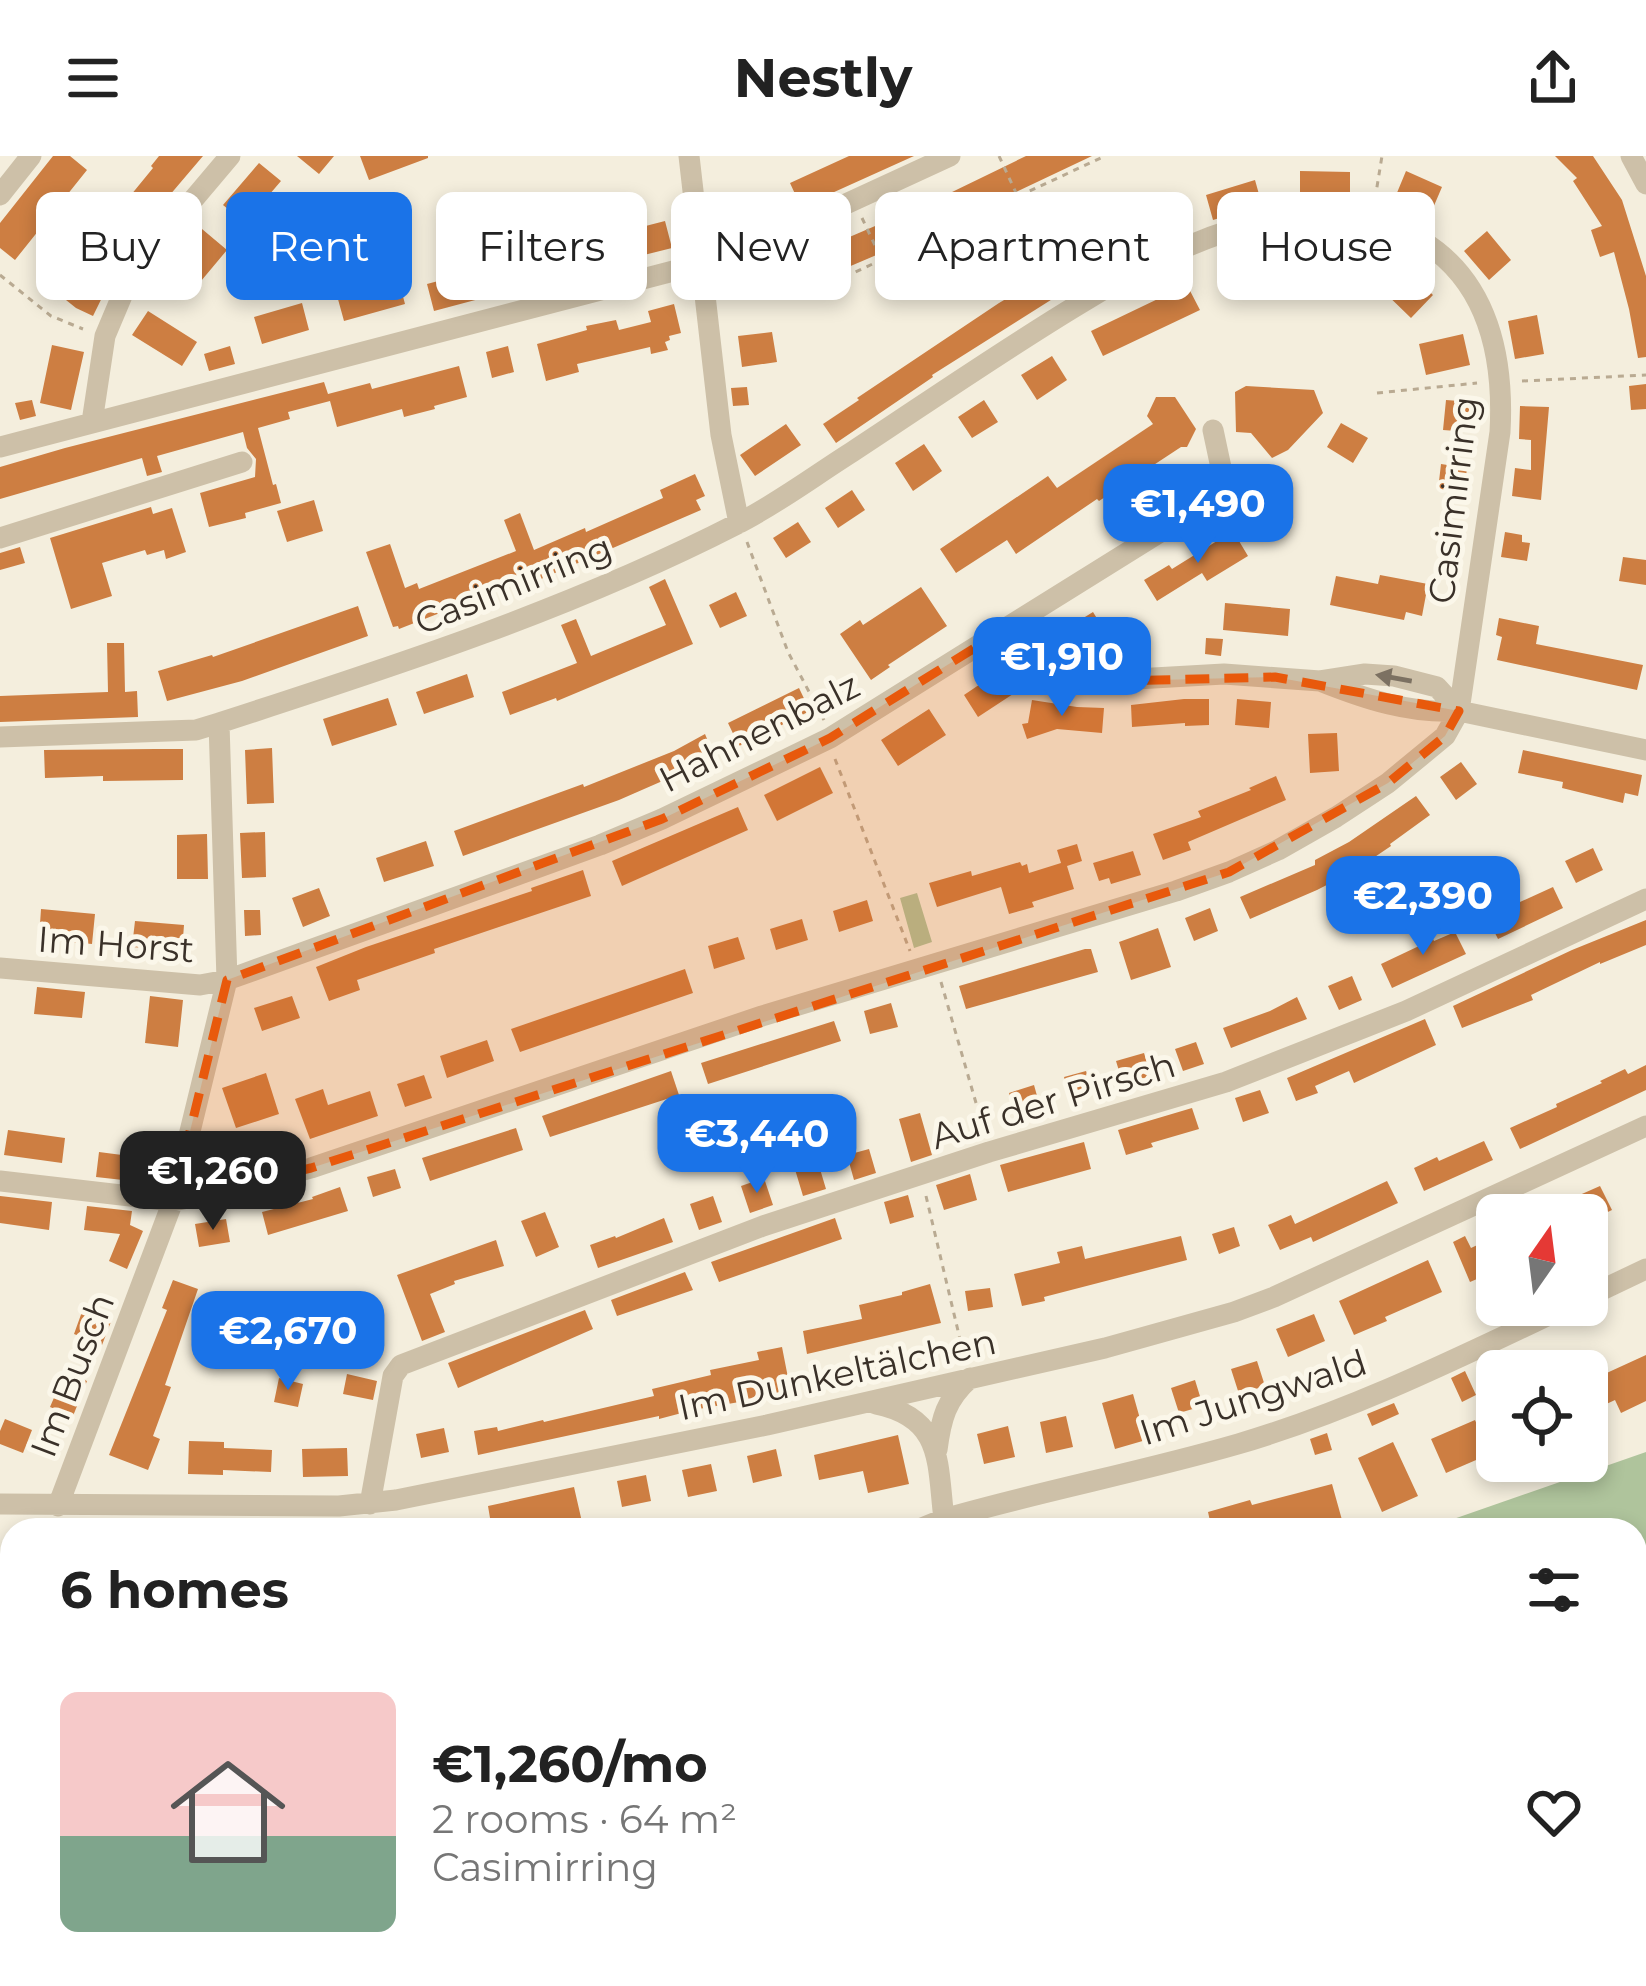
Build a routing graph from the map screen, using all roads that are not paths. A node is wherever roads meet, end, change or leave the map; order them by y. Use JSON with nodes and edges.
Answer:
{"nodes":[{"id":1,"x":32,"y":156,"type":"edge"},
{"id":2,"x":230,"y":156,"type":"edge"},
{"id":3,"x":689,"y":156,"type":"edge"},
{"id":4,"x":950,"y":156,"type":"edge"},
{"id":5,"x":1631,"y":156,"type":"edge"},
{"id":6,"x":1646,"y":184,"type":"edge"},
{"id":7,"x":693,"y":192,"type":"edge"},
{"id":8,"x":0,"y":195,"type":"edge"},
{"id":9,"x":851,"y":201,"type":"edge"},
{"id":10,"x":671,"y":272,"type":"edge"},
{"id":11,"x":705,"y":300,"type":"edge"},
{"id":12,"x":92,"y":422,"type":"junction"},
{"id":13,"x":1213,"y":430,"type":"dead end"},
{"id":14,"x":0,"y":447,"type":"edge"},
{"id":15,"x":242,"y":462,"type":"dead end"},
{"id":16,"x":742,"y":529,"type":"junction"},
{"id":17,"x":0,"y":538,"type":"edge"},
{"id":18,"x":1018,"y":621,"type":"junction"},
{"id":19,"x":1459,"y":711,"type":"junction"},
{"id":20,"x":219,"y":723,"type":"junction"},
{"id":21,"x":0,"y":737,"type":"edge"},
{"id":22,"x":1646,"y":750,"type":"edge"},
{"id":23,"x":1646,"y":899,"type":"edge"},
{"id":24,"x":0,"y":968,"type":"edge"},
{"id":25,"x":227,"y":980,"type":"junction"},
{"id":26,"x":1646,"y":1126,"type":"edge"},
{"id":27,"x":0,"y":1181,"type":"edge"},
{"id":28,"x":173,"y":1201,"type":"junction"},
{"id":29,"x":1646,"y":1269,"type":"edge"},
{"id":30,"x":1608,"y":1287,"type":"edge"},
{"id":31,"x":1525,"y":1326,"type":"edge"},
{"id":32,"x":968,"y":1371,"type":"junction"},
{"id":33,"x":870,"y":1402,"type":"junction"},
{"id":34,"x":937,"y":1450,"type":"junction"},
{"id":35,"x":0,"y":1504,"type":"edge"},
{"id":36,"x":370,"y":1504,"type":"junction"},
{"id":37,"x":58,"y":1506,"type":"junction"},
{"id":38,"x":944,"y":1518,"type":"edge"},
{"id":39,"x":948,"y":1518,"type":"edge"}],
"edges":[{"from":1,"to":8,"type":"street"},
{"from":2,"to":12,"type":"street"},
{"from":3,"to":7,"type":"street"},
{"from":4,"to":9,"type":"street"},
{"from":5,"to":6,"type":"street"},
{"from":10,"to":12,"type":"street"},
{"from":11,"to":16,"type":"street"},
{"from":12,"to":14,"type":"street"},
{"from":13,"to":18,"type":"street","name":"Hahnenbalz"},
{"from":15,"to":17,"type":"street"},
{"from":16,"to":19,"type":"street","name":"Casimirring"},
{"from":16,"to":20,"type":"street","name":"Casimirring"},
{"from":18,"to":19,"type":"street"},
{"from":18,"to":25,"type":"street","name":"Hahnenbalz"},
{"from":19,"to":22,"type":"street"},
{"from":19,"to":28,"type":"street","name":"Casimirring"},
{"from":20,"to":21,"type":"street","name":"Casimirring"},
{"from":20,"to":25,"type":"street"},
{"from":23,"to":36,"type":"street","name":"Auf der Pirsch"},
{"from":24,"to":25,"type":"street","name":"Im Horst"},
{"from":25,"to":28,"type":"street"},
{"from":26,"to":32,"type":"street","name":"Im Dunkeltälchen"},
{"from":27,"to":28,"type":"street","name":"Casimirring"},
{"from":28,"to":37,"type":"street","name":"Im Busch"},
{"from":29,"to":30,"type":"street"},
{"from":31,"to":39,"type":"street","name":"Im Jungwald"},
{"from":32,"to":33,"type":"street","name":"Im Dunkeltälchen"},
{"from":32,"to":34,"type":"street"},
{"from":33,"to":34,"type":"street"},
{"from":33,"to":36,"type":"street","name":"Im Dunkeltälchen"},
{"from":34,"to":38,"type":"street"},
{"from":35,"to":37,"type":"street","name":"Im Dunkeltälchen"},
{"from":36,"to":37,"type":"street","name":"Im Dunkeltälchen"}]}
